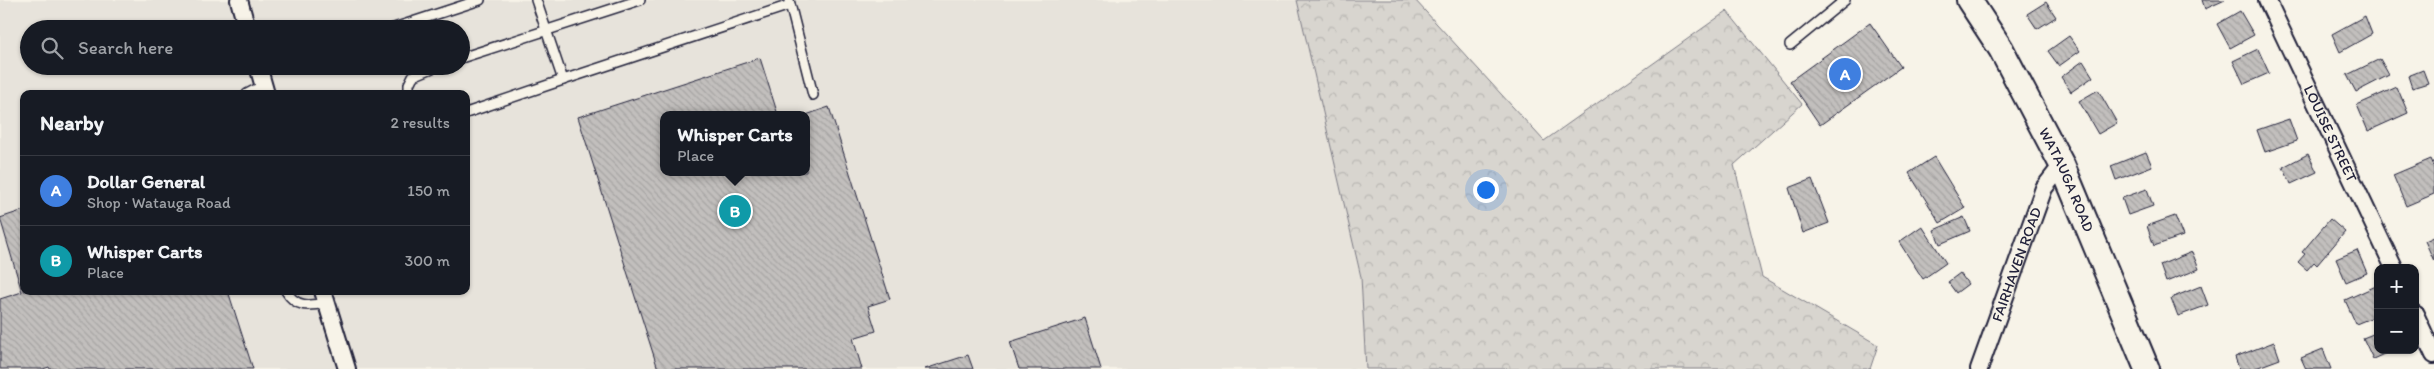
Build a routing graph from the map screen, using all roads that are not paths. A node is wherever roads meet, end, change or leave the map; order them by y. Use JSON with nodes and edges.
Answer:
{"nodes":[{"id":1,"x":239,"y":0,"type":"edge"},
{"id":2,"x":480,"y":0,"type":"edge"},
{"id":3,"x":536,"y":0,"type":"edge"},
{"id":4,"x":640,"y":0,"type":"edge"},
{"id":5,"x":1845,"y":0,"type":"edge"},
{"id":6,"x":1969,"y":0,"type":"edge"},
{"id":7,"x":2267,"y":0,"type":"edge"},
{"id":8,"x":789,"y":2,"type":"edge"},
{"id":9,"x":245,"y":20,"type":"edge"},
{"id":10,"x":419,"y":20,"type":"edge"},
{"id":11,"x":546,"y":29,"type":"junction"},
{"id":12,"x":1790,"y":45,"type":"dead end"},
{"id":13,"x":470,"y":55,"type":"edge"},
{"id":14,"x":415,"y":75,"type":"edge"},
{"id":15,"x":262,"y":79,"type":"edge"},
{"id":16,"x":563,"y":80,"type":"junction"},
{"id":17,"x":251,"y":90,"type":"edge"},
{"id":18,"x":409,"y":90,"type":"edge"},
{"id":19,"x":813,"y":95,"type":"dead end"},
{"id":20,"x":470,"y":111,"type":"edge"},
{"id":21,"x":2062,"y":165,"type":"junction"},
{"id":22,"x":2392,"y":264,"type":"edge"},
{"id":23,"x":289,"y":295,"type":"edge"},
{"id":24,"x":325,"y":297,"type":"edge"},
{"id":25,"x":2419,"y":323,"type":"edge"},
{"id":26,"x":2434,"y":355,"type":"edge"},
{"id":27,"x":347,"y":369,"type":"edge"},
{"id":28,"x":1979,"y":369,"type":"edge"},
{"id":29,"x":2147,"y":369,"type":"edge"}],
"edges":[{"from":1,"to":9,"type":"street"},
{"from":2,"to":10,"type":"lane"},
{"from":3,"to":11,"type":"lane"},
{"from":4,"to":11,"type":"lane"},
{"from":5,"to":12,"type":"lane"},
{"from":6,"to":21,"type":"main road","name":"WATAUGA ROAD"},
{"from":7,"to":22,"type":"street","name":"LOUISE STREET"},
{"from":8,"to":16,"type":"lane"},
{"from":8,"to":19,"type":"lane"},
{"from":11,"to":13,"type":"lane"},
{"from":11,"to":16,"type":"lane"},
{"from":14,"to":18,"type":"lane"},
{"from":15,"to":17,"type":"lane"},
{"from":16,"to":20,"type":"lane"},
{"from":21,"to":28,"type":"street","name":"FAIRHAVEN ROAD"},
{"from":21,"to":29,"type":"main road","name":"WATAUGA ROAD"},
{"from":23,"to":24,"type":"lane"},
{"from":24,"to":27,"type":"street"},
{"from":25,"to":26,"type":"street"}]}
